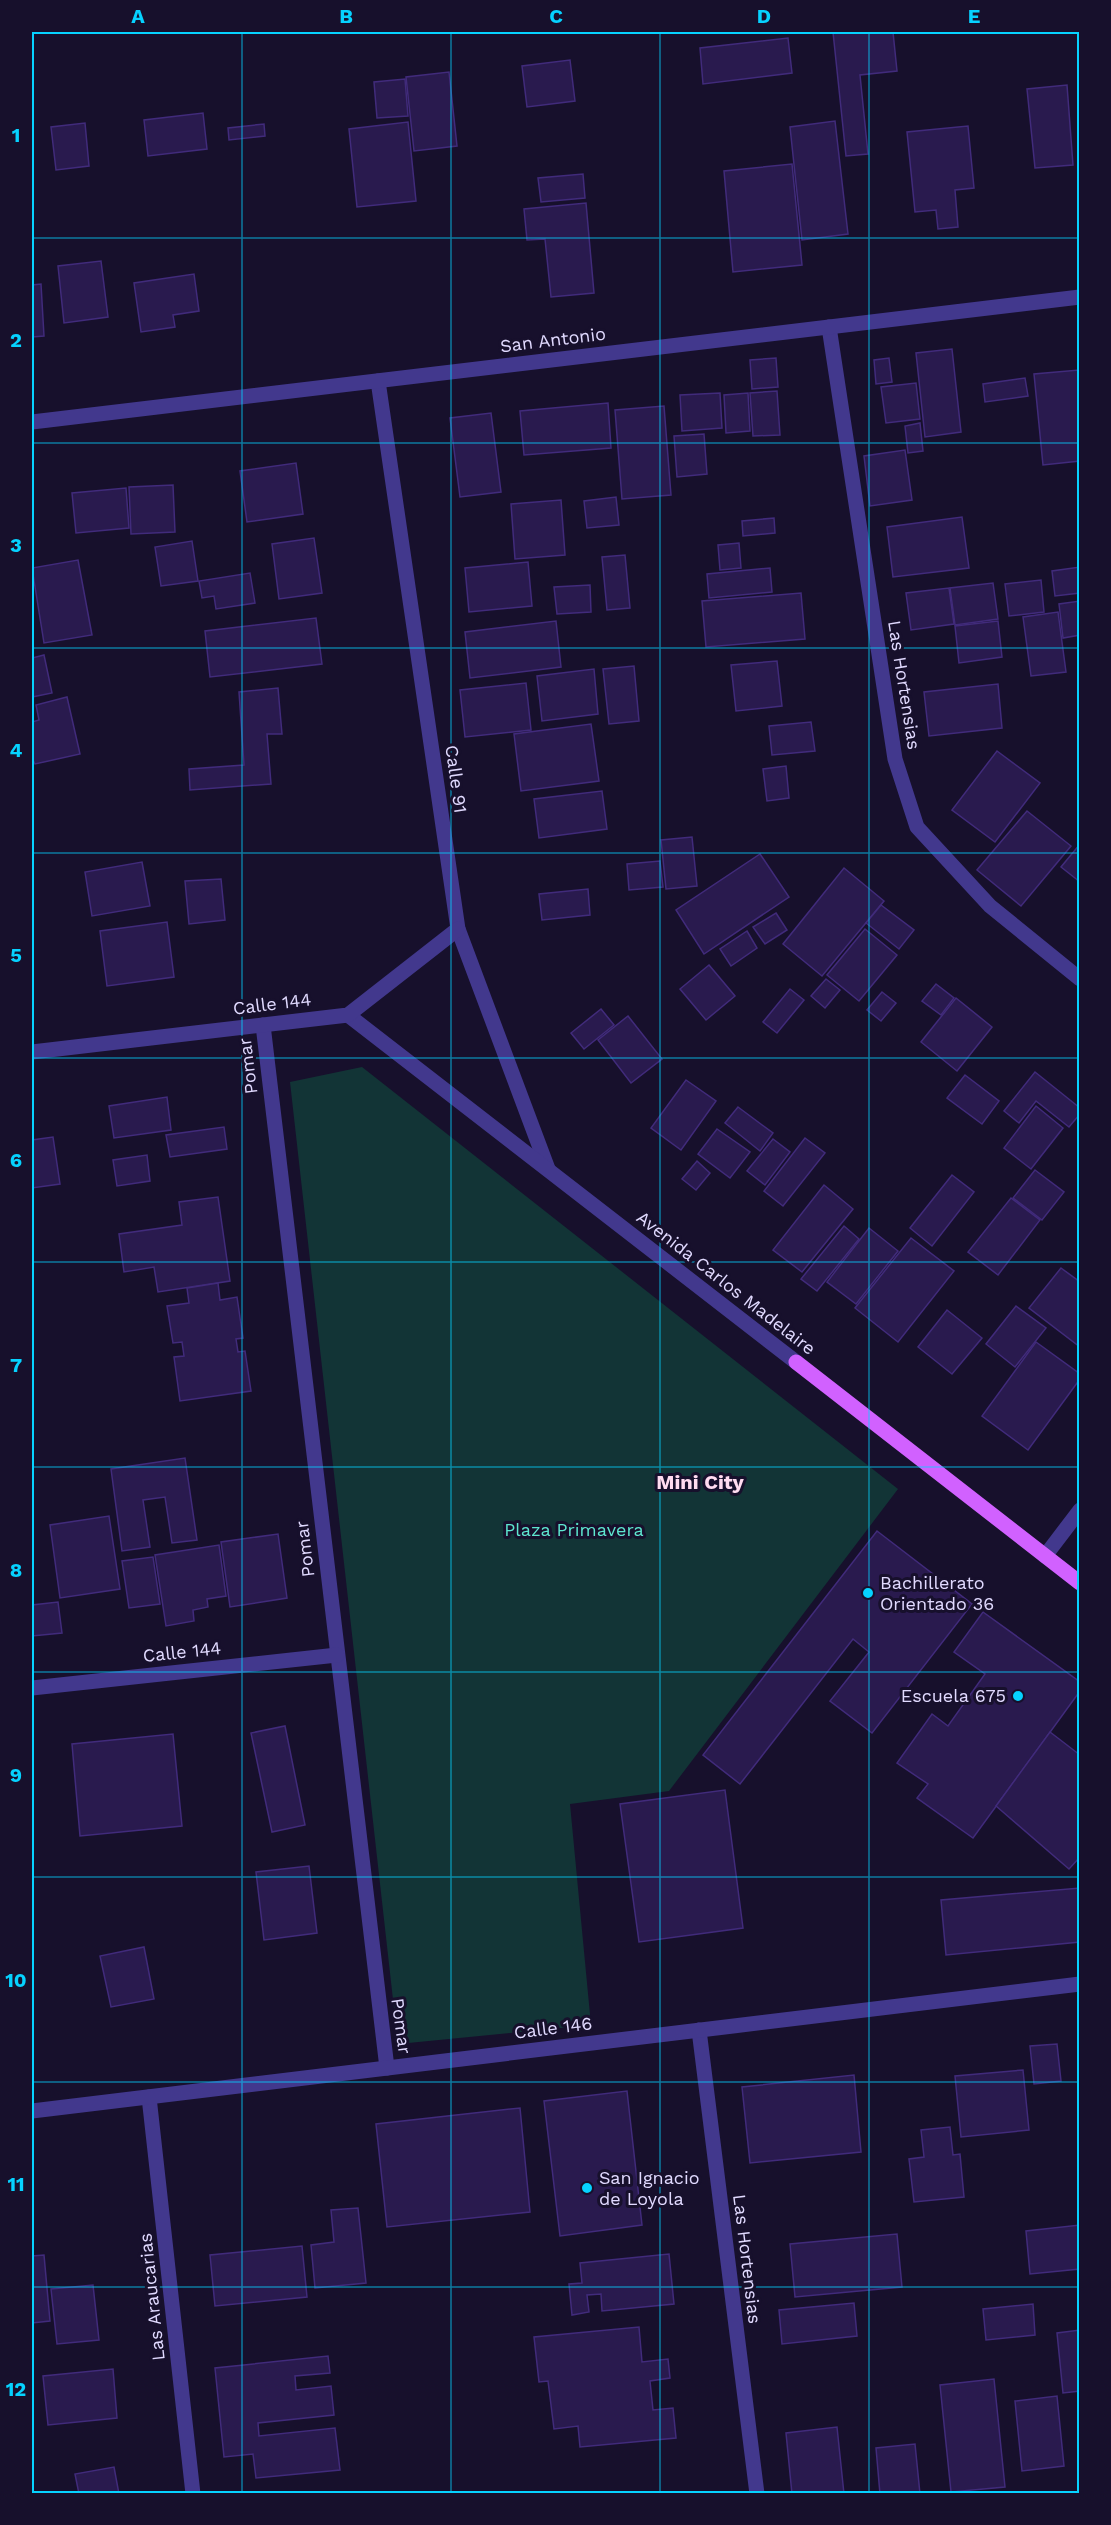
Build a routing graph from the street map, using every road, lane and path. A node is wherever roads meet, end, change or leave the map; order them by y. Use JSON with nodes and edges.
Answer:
{"nodes":[{"id":1,"x":1080,"y":297,"type":"edge"},
{"id":2,"x":830,"y":327,"type":"junction"},
{"id":3,"x":378,"y":381,"type":"junction"},
{"id":4,"x":32,"y":422,"type":"edge"},
{"id":5,"x":458,"y":929,"type":"junction"},
{"id":6,"x":1080,"y":979,"type":"edge"},
{"id":7,"x":348,"y":1015,"type":"junction"},
{"id":8,"x":263,"y":1025,"type":"junction"},
{"id":9,"x":32,"y":1040,"type":"edge"},
{"id":10,"x":62,"y":1048,"type":"junction"},
{"id":11,"x":32,"y":1052,"type":"edge"},
{"id":12,"x":548,"y":1169,"type":"junction"},
{"id":13,"x":796,"y":1362,"type":"joint"},
{"id":14,"x":1080,"y":1510,"type":"edge"},
{"id":15,"x":1045,"y":1556,"type":"junction"},
{"id":16,"x":1080,"y":1583,"type":"edge"},
{"id":17,"x":337,"y":1655,"type":"junction"},
{"id":18,"x":32,"y":1688,"type":"edge"},
{"id":19,"x":1080,"y":1984,"type":"edge"},
{"id":20,"x":699,"y":2030,"type":"junction"},
{"id":21,"x":387,"y":2068,"type":"junction"},
{"id":22,"x":149,"y":2097,"type":"junction"},
{"id":23,"x":32,"y":2111,"type":"edge"},
{"id":24,"x":194,"y":2493,"type":"edge"},
{"id":25,"x":757,"y":2493,"type":"edge"}],
"edges":[{"from":1,"to":2,"type":"street","name":"San Antonio"},
{"from":2,"to":3,"type":"street","name":"San Antonio"},
{"from":2,"to":6,"type":"street","name":"Las Hortensias"},
{"from":3,"to":4,"type":"street","name":"San Antonio"},
{"from":3,"to":5,"type":"street","name":"Calle 91"},
{"from":5,"to":7,"type":"street"},
{"from":5,"to":12,"type":"street","name":"Calle 91"},
{"from":7,"to":8,"type":"street","name":"Calle 144"},
{"from":7,"to":12,"type":"street","name":"Avenida Carlos Madelaire"},
{"from":8,"to":10,"type":"street","name":"Calle 144"},
{"from":8,"to":17,"type":"street","name":"Pomar"},
{"from":9,"to":10,"type":"street","name":"Calle 144"},
{"from":10,"to":11,"type":"street","name":"Calle 144"},
{"from":12,"to":13,"type":"street","name":"Avenida Carlos Madelaire"},
{"from":13,"to":15,"type":"main road","name":"Avenida Carlos Madelaire"},
{"from":14,"to":15,"type":"street"},
{"from":15,"to":16,"type":"main road","name":"Avenida Carlos Madelaire"},
{"from":17,"to":18,"type":"street","name":"Calle 144"},
{"from":17,"to":21,"type":"street","name":"Pomar"},
{"from":19,"to":20,"type":"street","name":"Calle 146"},
{"from":20,"to":21,"type":"street","name":"Calle 146"},
{"from":20,"to":25,"type":"street","name":"Las Hortensias"},
{"from":21,"to":22,"type":"street","name":"Calle 146"},
{"from":22,"to":23,"type":"street","name":"Calle 146"},
{"from":22,"to":24,"type":"street","name":"Las Araucarias"}]}
